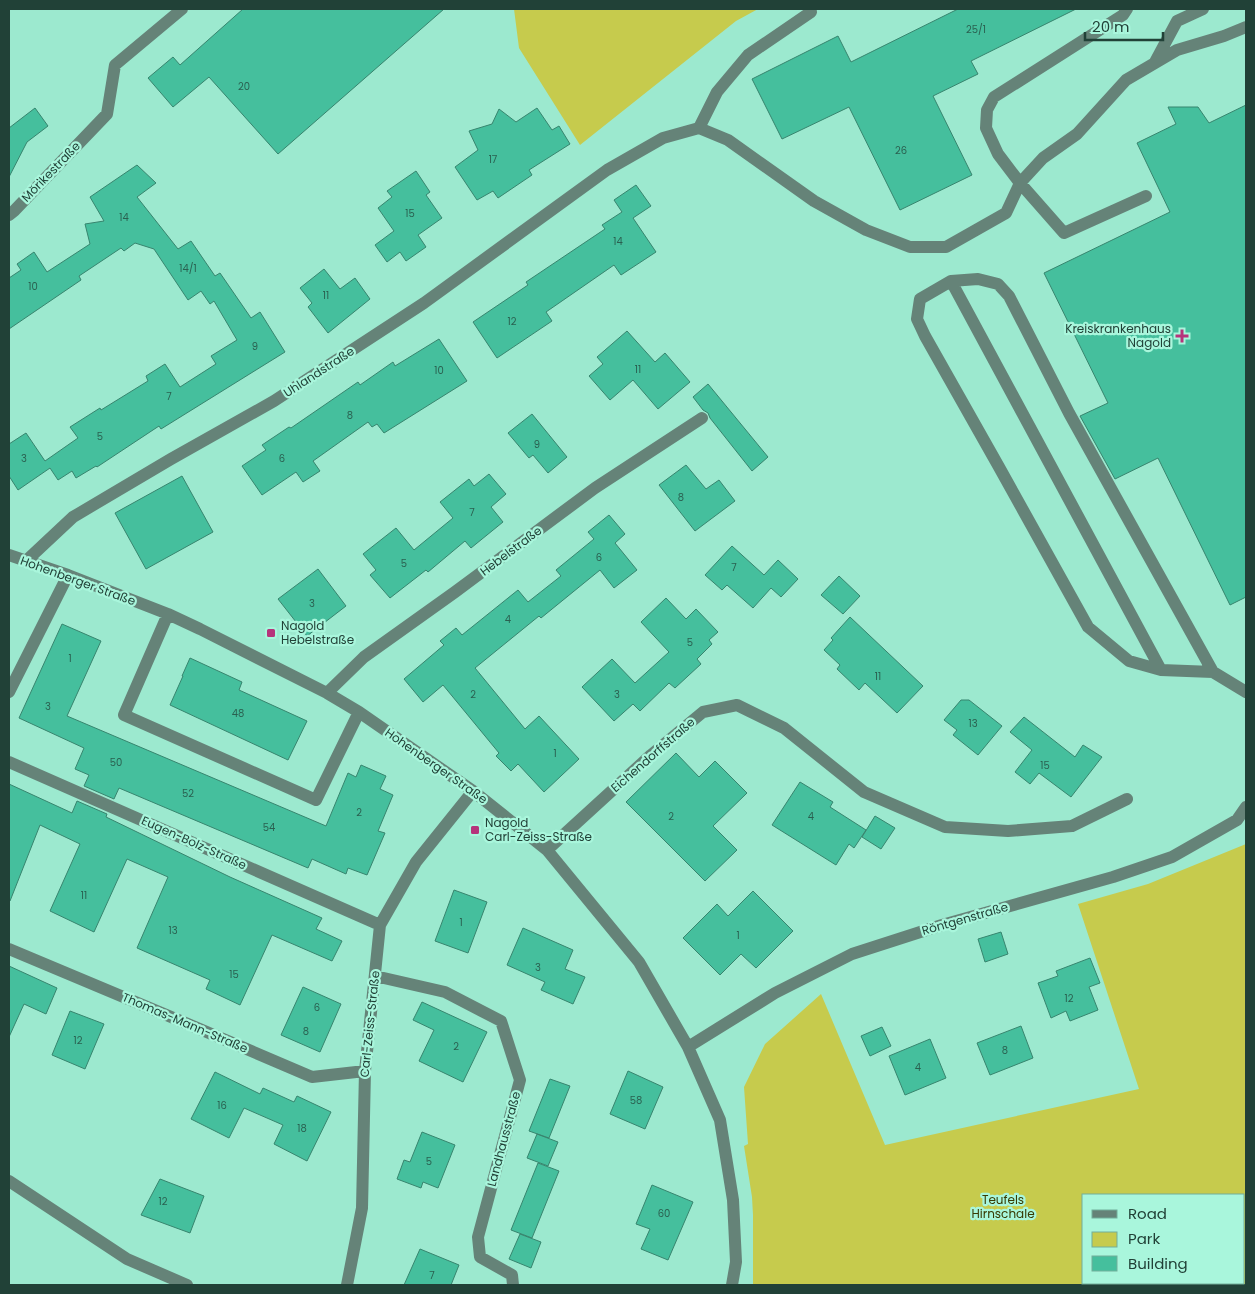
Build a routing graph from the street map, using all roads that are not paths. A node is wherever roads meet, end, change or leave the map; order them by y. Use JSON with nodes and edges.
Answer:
{"nodes":[{"id":1,"x":182,"y":9,"type":"edge"},
{"id":2,"x":1126,"y":9,"type":"edge"},
{"id":3,"x":1203,"y":9,"type":"edge"},
{"id":4,"x":811,"y":12,"type":"dead end"},
{"id":5,"x":1246,"y":27,"type":"edge"},
{"id":6,"x":1155,"y":62,"type":"junction"},
{"id":7,"x":699,"y":128,"type":"junction"},
{"id":8,"x":1020,"y":182,"type":"junction"},
{"id":9,"x":1146,"y":196,"type":"dead end"},
{"id":10,"x":9,"y":215,"type":"edge"},
{"id":11,"x":951,"y":281,"type":"junction"},
{"id":12,"x":702,"y":418,"type":"dead end"},
{"id":13,"x":9,"y":555,"type":"edge"},
{"id":14,"x":26,"y":561,"type":"junction"},
{"id":15,"x":68,"y":576,"type":"junction"},
{"id":16,"x":168,"y":614,"type":"junction"},
{"id":17,"x":1161,"y":670,"type":"junction"},
{"id":18,"x":1213,"y":672,"type":"junction"},
{"id":19,"x":9,"y":692,"type":"edge"},
{"id":20,"x":1246,"y":692,"type":"edge"},
{"id":21,"x":327,"y":693,"type":"junction"},
{"id":22,"x":359,"y":712,"type":"junction"},
{"id":23,"x":9,"y":762,"type":"edge"},
{"id":24,"x":473,"y":791,"type":"junction"},
{"id":25,"x":1127,"y":799,"type":"dead end"},
{"id":26,"x":1246,"y":807,"type":"edge"},
{"id":27,"x":547,"y":850,"type":"junction"},
{"id":28,"x":380,"y":925,"type":"junction"},
{"id":29,"x":9,"y":948,"type":"edge"},
{"id":30,"x":375,"y":976,"type":"junction"},
{"id":31,"x":688,"y":1046,"type":"junction"},
{"id":32,"x":365,"y":1071,"type":"junction"},
{"id":33,"x":9,"y":1181,"type":"edge"},
{"id":34,"x":187,"y":1285,"type":"edge"},
{"id":35,"x":347,"y":1285,"type":"edge"},
{"id":36,"x":513,"y":1285,"type":"edge"},
{"id":37,"x":732,"y":1285,"type":"edge"}],
"edges":[{"from":1,"to":10,"type":"street","name":"Mörikestraße"},
{"from":2,"to":8,"type":"street"},
{"from":3,"to":6,"type":"street"},
{"from":4,"to":7,"type":"street"},
{"from":5,"to":6,"type":"street"},
{"from":6,"to":8,"type":"street"},
{"from":7,"to":8,"type":"street"},
{"from":7,"to":14,"type":"street","name":"Uhlandstraße"},
{"from":8,"to":9,"type":"street"},
{"from":11,"to":17,"type":"street"},
{"from":11,"to":17,"type":"street"},
{"from":11,"to":18,"type":"street"},
{"from":12,"to":21,"type":"street","name":"Hebelstraße"},
{"from":13,"to":14,"type":"street","name":"Hohenberger Straße"},
{"from":14,"to":15,"type":"street","name":"Hohenberger Straße"},
{"from":15,"to":16,"type":"street","name":"Hohenberger Straße"},
{"from":15,"to":19,"type":"street"},
{"from":16,"to":21,"type":"street","name":"Hohenberger Straße"},
{"from":16,"to":22,"type":"street"},
{"from":17,"to":18,"type":"street"},
{"from":18,"to":20,"type":"street"},
{"from":21,"to":22,"type":"street","name":"Hohenberger Straße"},
{"from":22,"to":24,"type":"street","name":"Hohenberger Straße"},
{"from":23,"to":28,"type":"street","name":"Eugen-Bolz-Straße"},
{"from":24,"to":27,"type":"street","name":"Hohenberger Straße"},
{"from":24,"to":28,"type":"street","name":"Carl-Zeiss-Straße"},
{"from":25,"to":27,"type":"street","name":"Eichendorffstraße"},
{"from":26,"to":31,"type":"street","name":"Röntgenstraße"},
{"from":27,"to":31,"type":"street","name":"Hohenberger Straße"},
{"from":28,"to":30,"type":"street","name":"Carl-Zeiss-Straße"},
{"from":29,"to":32,"type":"street","name":"Thomas-Mann-Straße"},
{"from":30,"to":32,"type":"street","name":"Carl-Zeiss-Straße"},
{"from":30,"to":36,"type":"street","name":"Landhausstraße"},
{"from":31,"to":37,"type":"street","name":"Hohenberger Straße"},
{"from":32,"to":35,"type":"street","name":"Carl-Zeiss-Straße"},
{"from":33,"to":34,"type":"street"}]}
